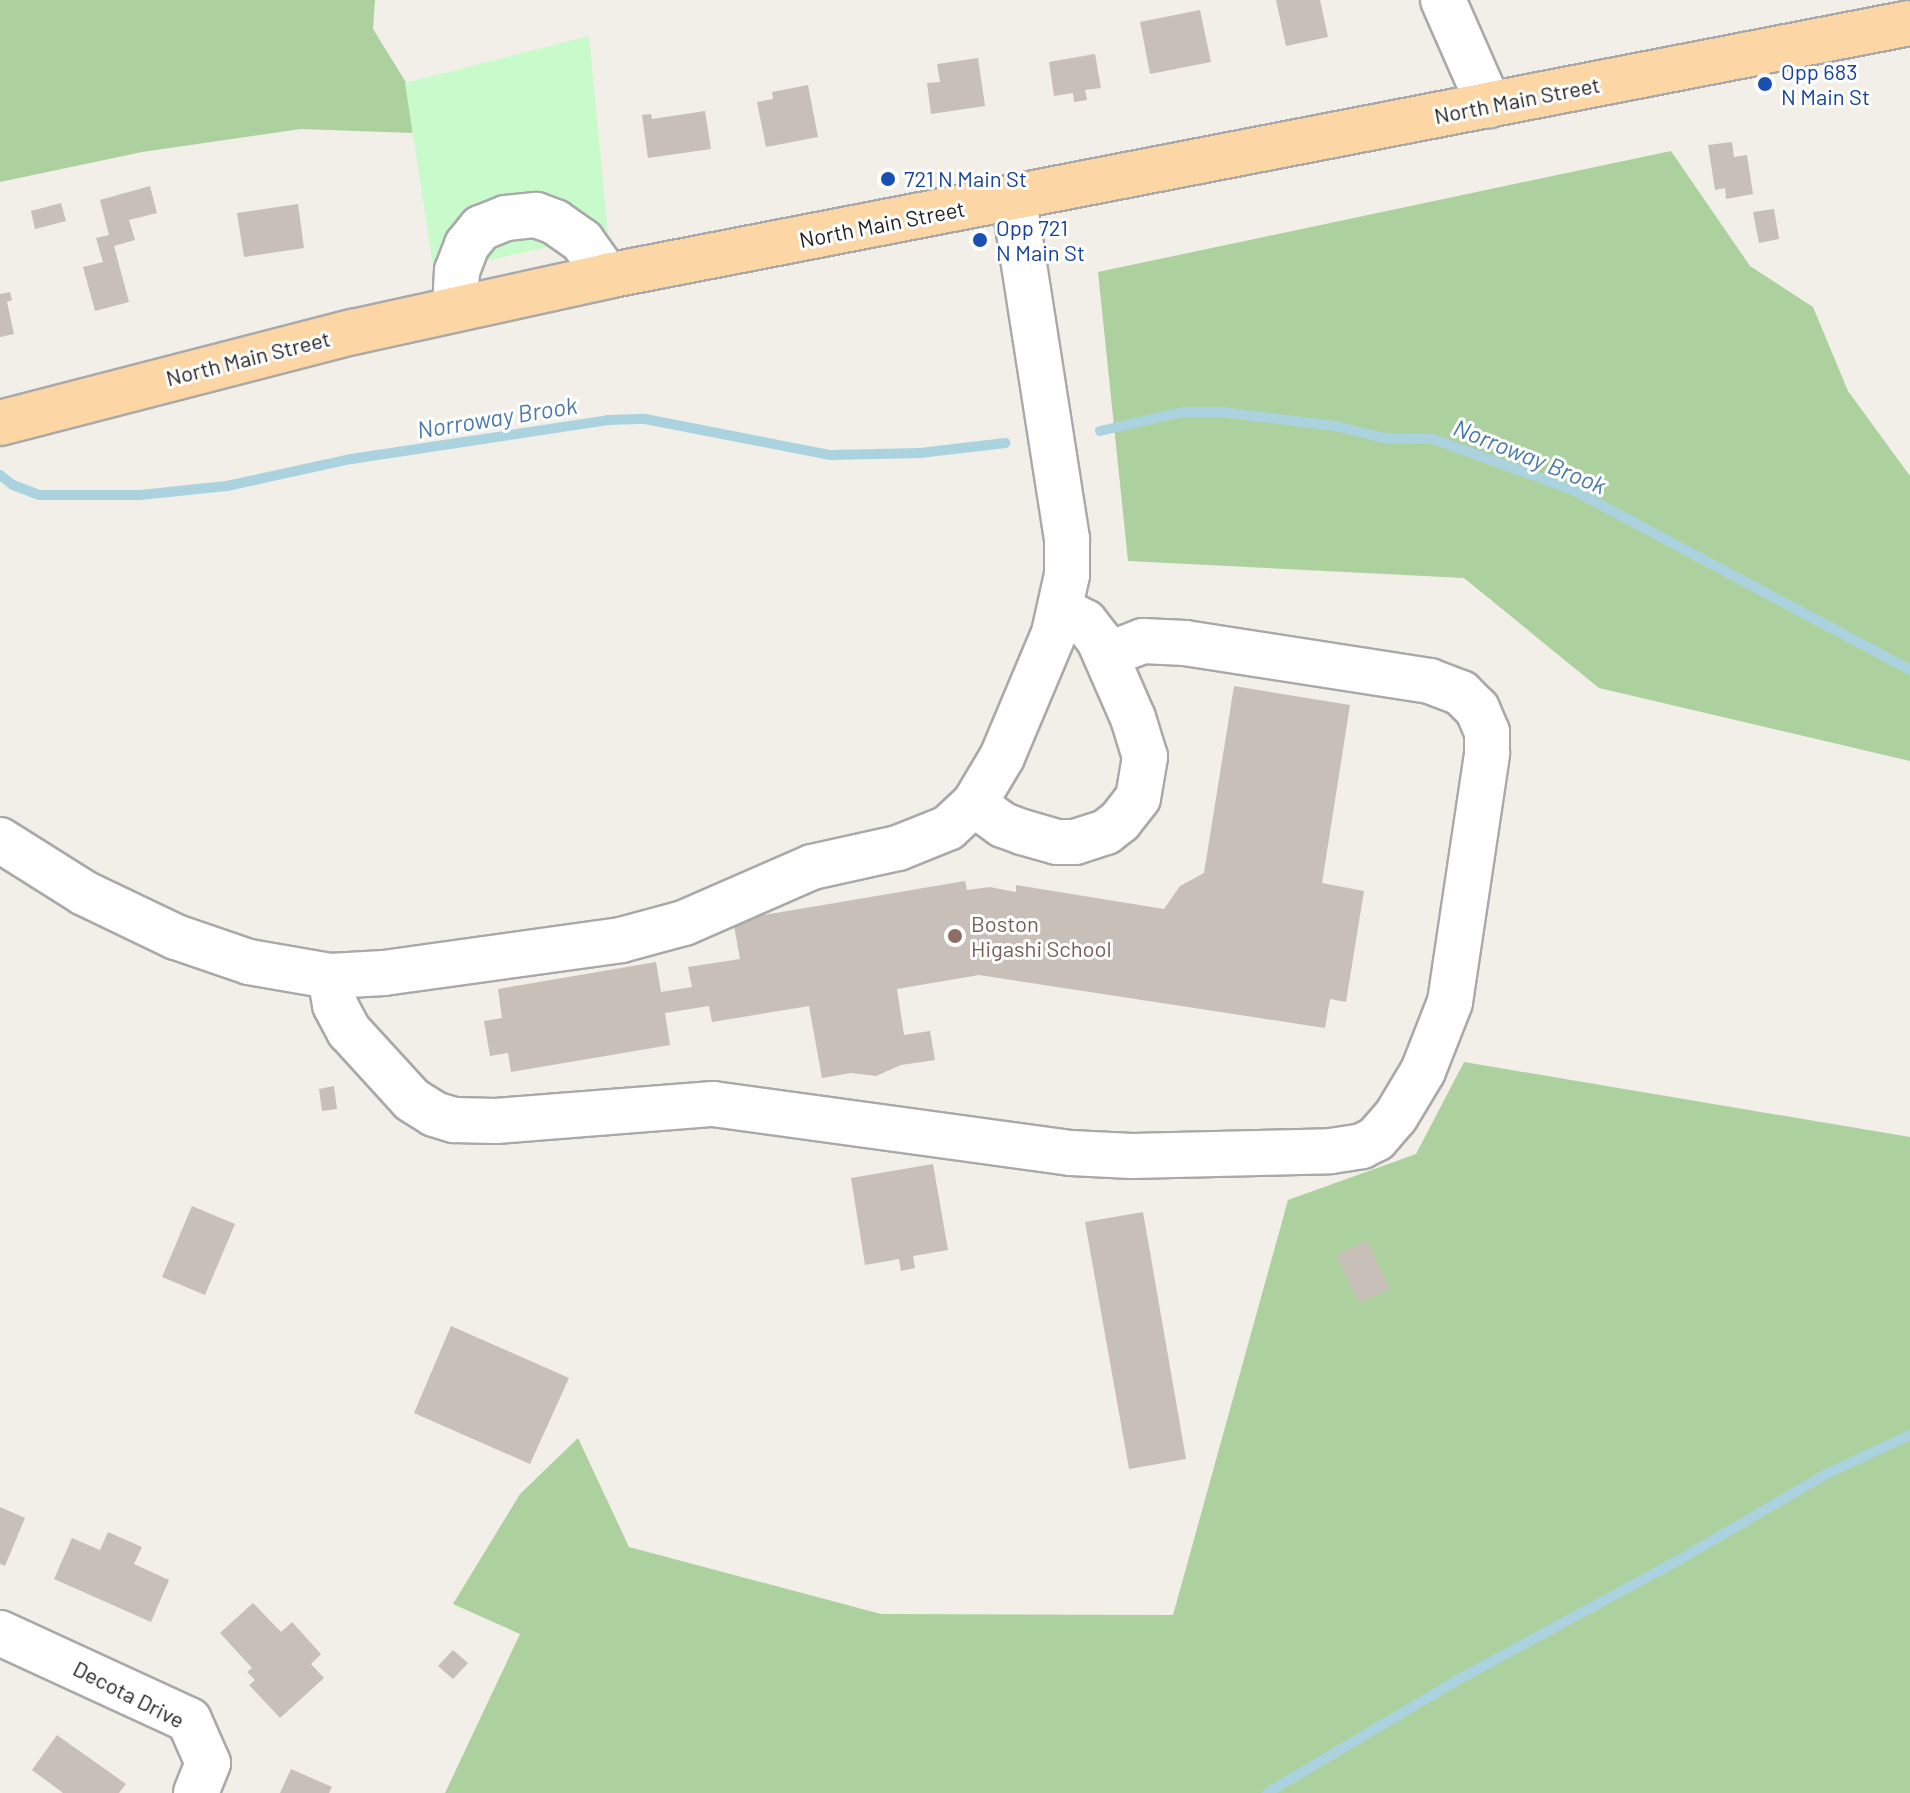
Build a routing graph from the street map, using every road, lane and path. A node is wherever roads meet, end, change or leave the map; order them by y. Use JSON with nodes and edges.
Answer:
{"nodes":[{"id":1,"x":1443,"y":0,"type":"edge"},
{"id":2,"x":1910,"y":23,"type":"edge"},
{"id":3,"x":1489,"y":105,"type":"junction"},
{"id":4,"x":1014,"y":199,"type":"junction"},
{"id":5,"x":607,"y":276,"type":"junction"},
{"id":6,"x":455,"y":308,"type":"junction"},
{"id":7,"x":0,"y":423,"type":"edge"},
{"id":8,"x":1061,"y":610,"type":"junction"},
{"id":9,"x":1107,"y":655,"type":"junction"},
{"id":10,"x":974,"y":804,"type":"junction"},
{"id":11,"x":0,"y":840,"type":"edge"},
{"id":12,"x":330,"y":976,"type":"junction"},
{"id":13,"x":0,"y":1633,"type":"edge"},
{"id":14,"x":196,"y":1793,"type":"edge"}],
"edges":[{"from":1,"to":3,"type":"street"},
{"from":2,"to":3,"type":"main road","name":"North Main Street"},
{"from":3,"to":4,"type":"main road","name":"North Main Street"},
{"from":4,"to":5,"type":"main road","name":"North Main Street"},
{"from":4,"to":8,"type":"street"},
{"from":5,"to":6,"type":"main road","name":"North Main Street"},
{"from":5,"to":6,"type":"street"},
{"from":6,"to":7,"type":"main road","name":"North Main Street"},
{"from":8,"to":9,"type":"street"},
{"from":8,"to":10,"type":"street"},
{"from":9,"to":10,"type":"street"},
{"from":9,"to":12,"type":"street"},
{"from":10,"to":12,"type":"street"},
{"from":11,"to":12,"type":"street"},
{"from":13,"to":14,"type":"street","name":"Decota Drive"}]}
